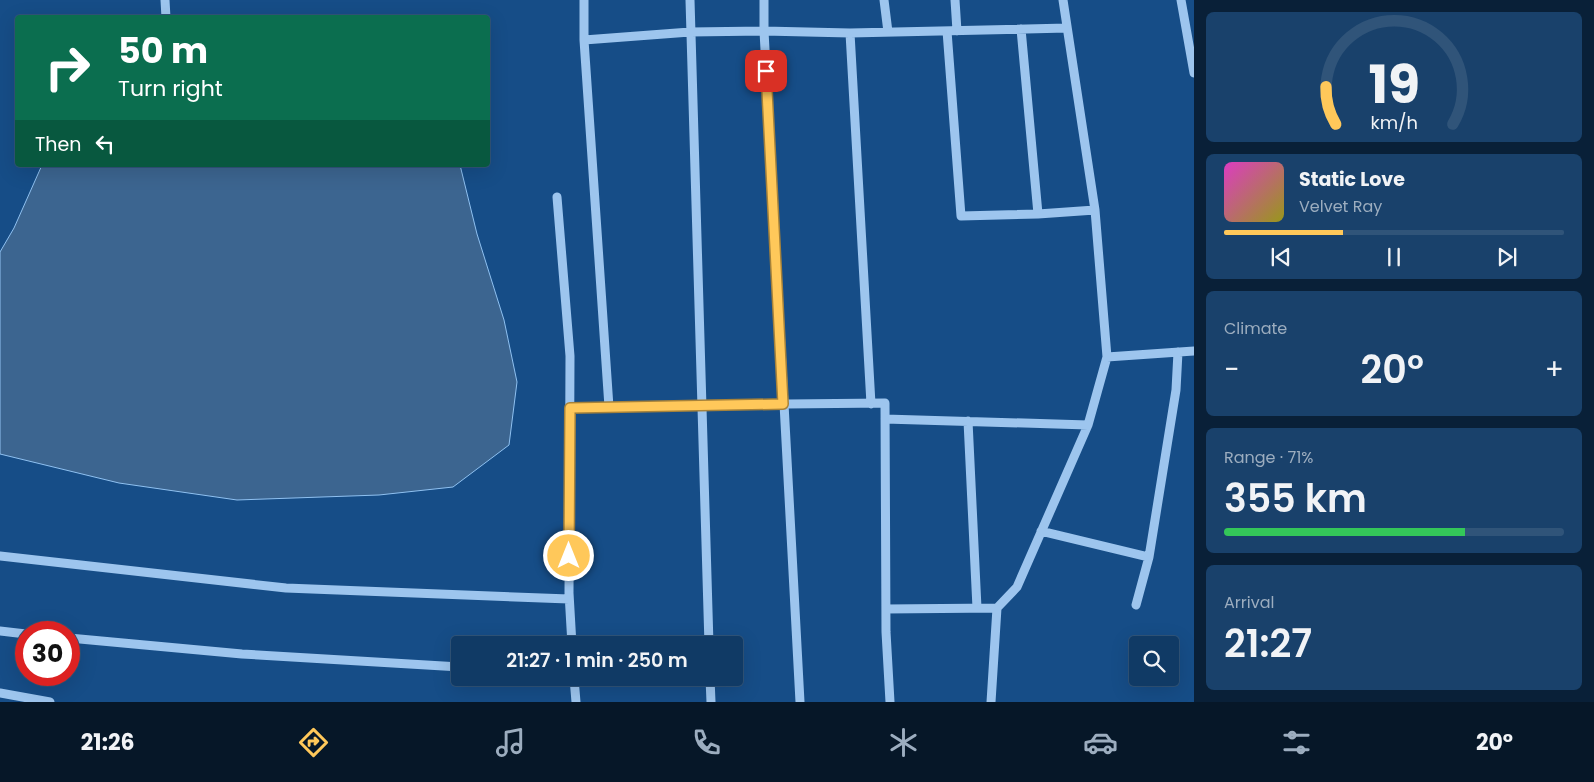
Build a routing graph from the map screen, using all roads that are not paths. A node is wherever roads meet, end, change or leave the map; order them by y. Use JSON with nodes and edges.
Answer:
{"nodes":[{"id":1,"x":165,"y":0,"type":"edge"},
{"id":2,"x":584,"y":0,"type":"edge"},
{"id":3,"x":690,"y":0,"type":"edge"},
{"id":4,"x":764,"y":0,"type":"edge"},
{"id":5,"x":884,"y":0,"type":"edge"},
{"id":6,"x":954,"y":0,"type":"edge"},
{"id":7,"x":1063,"y":0,"type":"edge"},
{"id":8,"x":1181,"y":0,"type":"edge"},
{"id":9,"x":166,"y":15,"type":"edge"},
{"id":10,"x":1067,"y":28,"type":"junction"},
{"id":11,"x":1021,"y":29,"type":"junction"},
{"id":12,"x":764,"y":31,"type":"junction"},
{"id":13,"x":947,"y":31,"type":"junction"},
{"id":14,"x":958,"y":31,"type":"junction"},
{"id":15,"x":690,"y":32,"type":"junction"},
{"id":16,"x":888,"y":32,"type":"junction"},
{"id":17,"x":850,"y":33,"type":"junction"},
{"id":18,"x":584,"y":40,"type":"junction"},
{"id":19,"x":1194,"y":73,"type":"edge"},
{"id":20,"x":557,"y":197,"type":"dead end"},
{"id":21,"x":1095,"y":210,"type":"junction"},
{"id":22,"x":1038,"y":214,"type":"junction"},
{"id":23,"x":1194,"y":351,"type":"edge"},
{"id":24,"x":1178,"y":352,"type":"junction"},
{"id":25,"x":1107,"y":357,"type":"junction"},
{"id":26,"x":783,"y":404,"type":"junction"},
{"id":27,"x":871,"y":404,"type":"junction"},
{"id":28,"x":702,"y":405,"type":"junction"},
{"id":29,"x":609,"y":407,"type":"junction"},
{"id":30,"x":570,"y":408,"type":"junction"},
{"id":31,"x":885,"y":419,"type":"junction"},
{"id":32,"x":968,"y":421,"type":"junction"},
{"id":33,"x":1088,"y":425,"type":"junction"},
{"id":34,"x":1042,"y":532,"type":"junction"},
{"id":35,"x":0,"y":556,"type":"edge"},
{"id":36,"x":1149,"y":557,"type":"junction"},
{"id":37,"x":569,"y":599,"type":"junction"},
{"id":38,"x":1136,"y":605,"type":"dead end"},
{"id":39,"x":977,"y":608,"type":"junction"},
{"id":40,"x":997,"y":608,"type":"junction"},
{"id":41,"x":886,"y":609,"type":"junction"},
{"id":42,"x":0,"y":631,"type":"edge"},
{"id":43,"x":15,"y":633,"type":"edge"},
{"id":44,"x":571,"y":636,"type":"edge"},
{"id":45,"x":709,"y":636,"type":"edge"},
{"id":46,"x":80,"y":639,"type":"edge"},
{"id":47,"x":451,"y":666,"type":"edge"},
{"id":48,"x":575,"y":686,"type":"edge"},
{"id":49,"x":710,"y":686,"type":"edge"},
{"id":50,"x":0,"y":693,"type":"edge"},
{"id":51,"x":50,"y":702,"type":"edge"},
{"id":52,"x":576,"y":702,"type":"edge"},
{"id":53,"x":710,"y":702,"type":"edge"},
{"id":54,"x":800,"y":702,"type":"edge"},
{"id":55,"x":890,"y":702,"type":"edge"},
{"id":56,"x":991,"y":702,"type":"edge"}],
"edges":[{"from":1,"to":9,"type":"street"},
{"from":2,"to":18,"type":"street"},
{"from":3,"to":15,"type":"street"},
{"from":4,"to":12,"type":"street"},
{"from":5,"to":16,"type":"street"},
{"from":6,"to":14,"type":"street"},
{"from":7,"to":10,"type":"street"},
{"from":8,"to":19,"type":"street"},
{"from":10,"to":11,"type":"street"},
{"from":10,"to":21,"type":"street"},
{"from":11,"to":14,"type":"street"},
{"from":11,"to":22,"type":"street"},
{"from":12,"to":15,"type":"street"},
{"from":12,"to":17,"type":"street"},
{"from":12,"to":26,"type":"street"},
{"from":13,"to":14,"type":"street"},
{"from":13,"to":16,"type":"street"},
{"from":13,"to":22,"type":"street"},
{"from":15,"to":18,"type":"street"},
{"from":15,"to":28,"type":"street"},
{"from":16,"to":17,"type":"street"},
{"from":17,"to":27,"type":"street"},
{"from":18,"to":29,"type":"street"},
{"from":20,"to":30,"type":"street"},
{"from":21,"to":22,"type":"street"},
{"from":21,"to":25,"type":"street"},
{"from":23,"to":24,"type":"street"},
{"from":24,"to":25,"type":"street"},
{"from":24,"to":36,"type":"street"},
{"from":25,"to":33,"type":"street"},
{"from":26,"to":27,"type":"street"},
{"from":26,"to":28,"type":"street"},
{"from":26,"to":54,"type":"street"},
{"from":27,"to":31,"type":"street"},
{"from":28,"to":29,"type":"street"},
{"from":28,"to":45,"type":"street"},
{"from":29,"to":30,"type":"street"},
{"from":30,"to":37,"type":"street"},
{"from":31,"to":32,"type":"street"},
{"from":31,"to":41,"type":"street"},
{"from":32,"to":33,"type":"street"},
{"from":32,"to":39,"type":"street"},
{"from":33,"to":34,"type":"street"},
{"from":34,"to":36,"type":"street"},
{"from":34,"to":40,"type":"street"},
{"from":35,"to":37,"type":"street"},
{"from":36,"to":38,"type":"street"},
{"from":37,"to":44,"type":"street"},
{"from":39,"to":40,"type":"street"},
{"from":39,"to":41,"type":"street"},
{"from":40,"to":56,"type":"street"},
{"from":41,"to":55,"type":"street"},
{"from":42,"to":43,"type":"street"},
{"from":46,"to":47,"type":"street"},
{"from":48,"to":52,"type":"street"},
{"from":49,"to":53,"type":"street"},
{"from":50,"to":51,"type":"street"}]}
